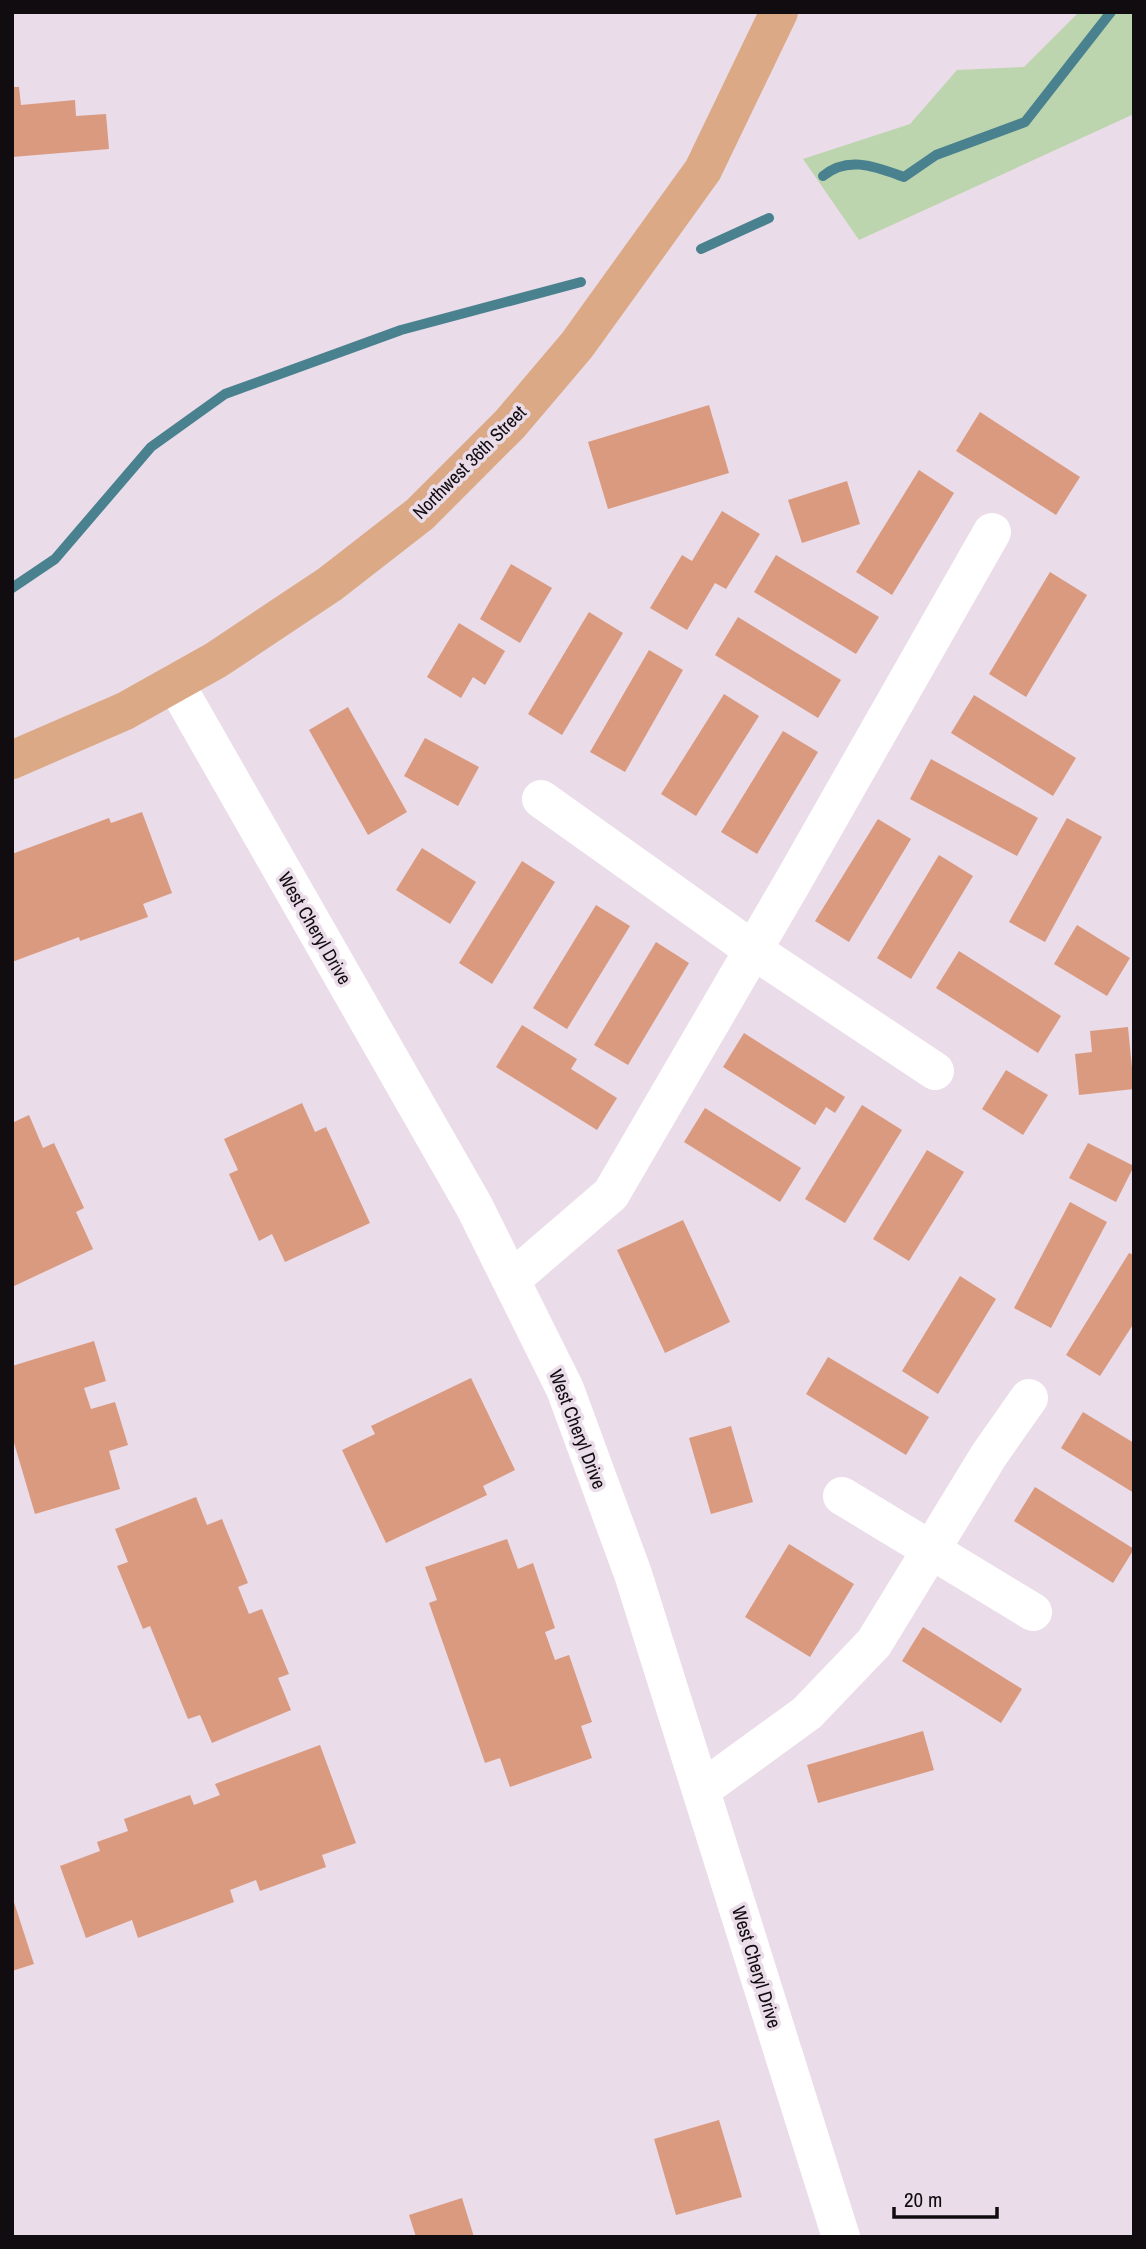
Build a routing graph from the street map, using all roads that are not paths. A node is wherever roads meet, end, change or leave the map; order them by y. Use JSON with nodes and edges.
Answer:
{"nodes":[{"id":1,"x":779,"y":12,"type":"edge"},
{"id":2,"x":992,"y":532,"type":"dead end"},
{"id":3,"x":175,"y":683,"type":"junction"},
{"id":4,"x":12,"y":760,"type":"edge"},
{"id":5,"x":541,"y":799,"type":"dead end"},
{"id":6,"x":754,"y":950,"type":"junction"},
{"id":7,"x":935,"y":1071,"type":"dead end"},
{"id":8,"x":511,"y":1280,"type":"junction"},
{"id":9,"x":1029,"y":1398,"type":"dead end"},
{"id":10,"x":842,"y":1496,"type":"dead end"},
{"id":11,"x":931,"y":1550,"type":"junction"},
{"id":12,"x":1033,"y":1612,"type":"dead end"},
{"id":13,"x":701,"y":1790,"type":"junction"},
{"id":14,"x":841,"y":2237,"type":"edge"}],
"edges":[{"from":1,"to":3,"type":"main road","name":"Northwest 36th Street"},
{"from":2,"to":6,"type":"street"},
{"from":3,"to":4,"type":"main road","name":"Northwest 36th Street"},
{"from":3,"to":8,"type":"street","name":"West Cheryl Drive"},
{"from":5,"to":6,"type":"street"},
{"from":6,"to":7,"type":"street"},
{"from":6,"to":8,"type":"street"},
{"from":8,"to":13,"type":"street","name":"West Cheryl Drive"},
{"from":9,"to":11,"type":"street"},
{"from":10,"to":11,"type":"street"},
{"from":11,"to":12,"type":"street"},
{"from":11,"to":13,"type":"street"},
{"from":13,"to":14,"type":"street","name":"West Cheryl Drive"}]}
